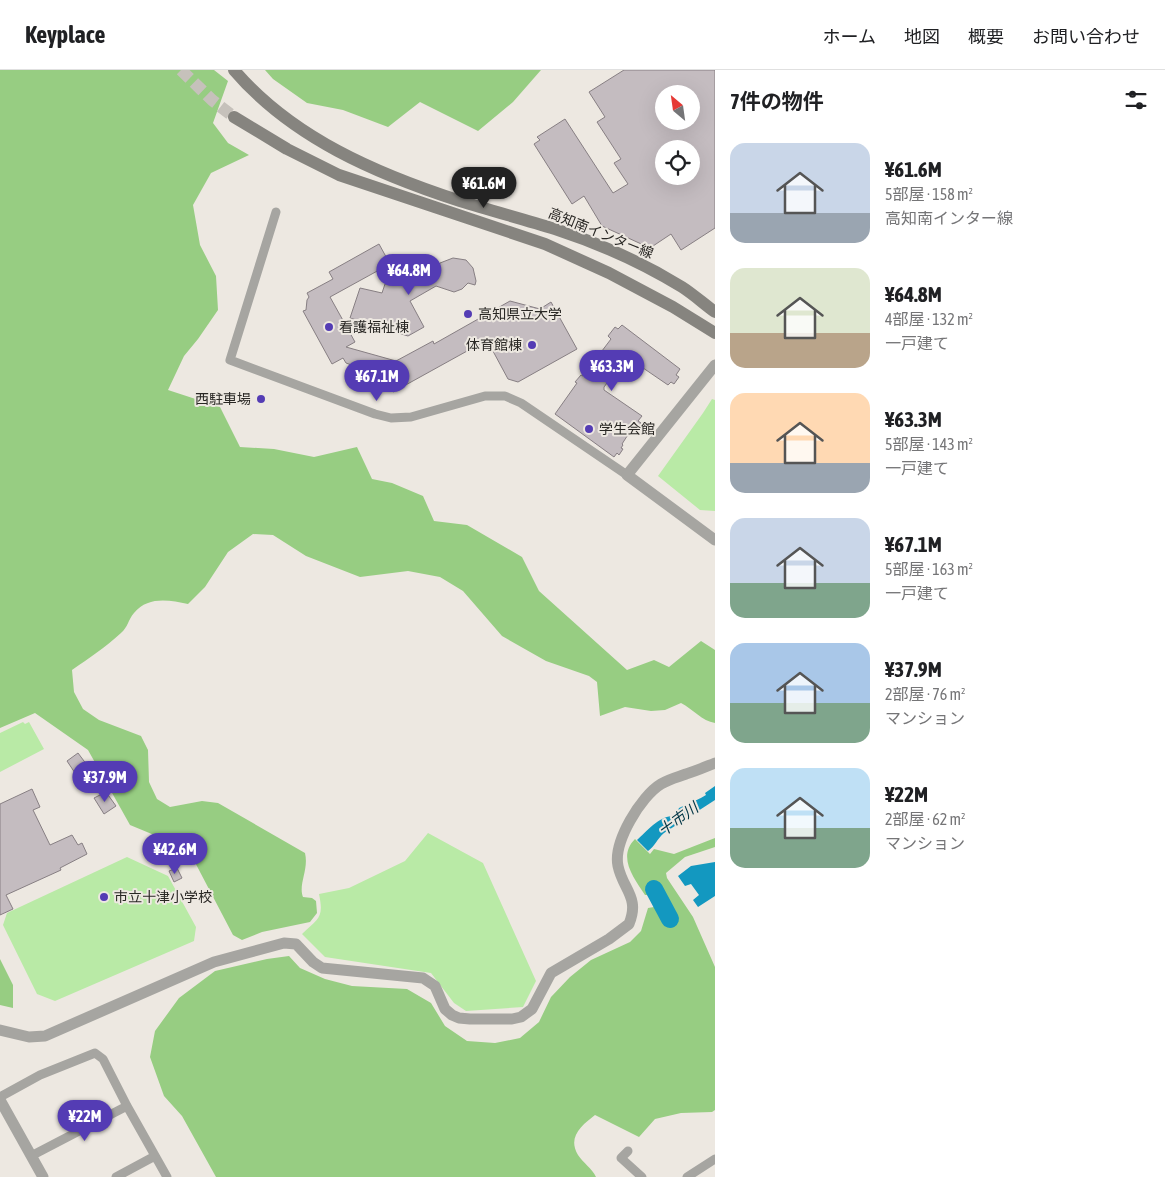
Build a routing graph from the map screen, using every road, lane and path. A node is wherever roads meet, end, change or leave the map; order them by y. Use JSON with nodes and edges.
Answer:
{"nodes":[{"id":1,"x":234,"y":70,"type":"edge"},
{"id":2,"x":234,"y":117,"type":"tunnel mouth"},
{"id":3,"x":276,"y":212,"type":"dead end"},
{"id":4,"x":715,"y":312,"type":"edge"},
{"id":5,"x":715,"y":333,"type":"edge"},
{"id":6,"x":715,"y":365,"type":"edge"},
{"id":7,"x":627,"y":474,"type":"junction"},
{"id":8,"x":715,"y":540,"type":"edge"},
{"id":9,"x":715,"y":763,"type":"edge"},
{"id":10,"x":0,"y":1030,"type":"edge"},
{"id":11,"x":0,"y":1098,"type":"edge"},
{"id":12,"x":127,"y":1106,"type":"junction"},
{"id":13,"x":628,"y":1151,"type":"dead end"},
{"id":14,"x":31,"y":1156,"type":"junction"},
{"id":15,"x":155,"y":1156,"type":"junction"},
{"id":16,"x":715,"y":1158,"type":"edge"},
{"id":17,"x":43,"y":1177,"type":"edge"},
{"id":18,"x":116,"y":1177,"type":"edge"},
{"id":19,"x":167,"y":1177,"type":"edge"},
{"id":20,"x":642,"y":1177,"type":"edge"},
{"id":21,"x":687,"y":1177,"type":"edge"}],
"edges":[{"from":1,"to":4,"type":"main road","name":"高知南インター線"},
{"from":2,"to":5,"type":"main road"},
{"from":3,"to":7,"type":"street"},
{"from":6,"to":7,"type":"street"},
{"from":7,"to":8,"type":"street"},
{"from":9,"to":10,"type":"street"},
{"from":11,"to":12,"type":"street"},
{"from":11,"to":14,"type":"street"},
{"from":12,"to":14,"type":"street"},
{"from":12,"to":15,"type":"street"},
{"from":13,"to":20,"type":"street"},
{"from":14,"to":17,"type":"street"},
{"from":15,"to":18,"type":"street"},
{"from":15,"to":19,"type":"street"},
{"from":16,"to":21,"type":"street"}]}
